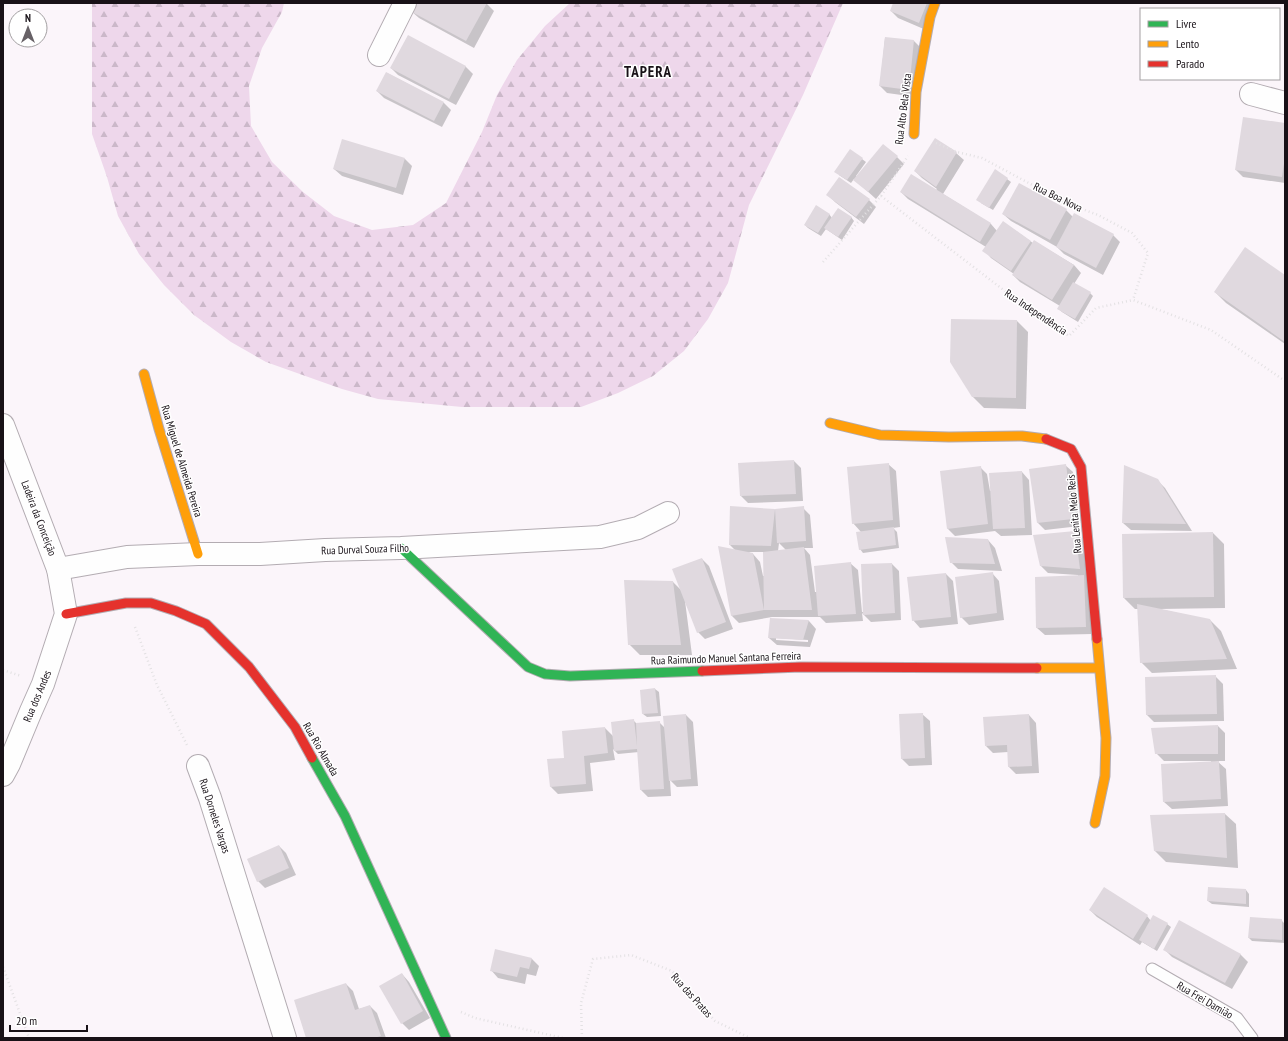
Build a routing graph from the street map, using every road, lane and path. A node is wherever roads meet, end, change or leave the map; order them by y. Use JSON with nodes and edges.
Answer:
{"nodes":[{"id":1,"x":405,"y":3,"type":"edge"},
{"id":2,"x":935,"y":3,"type":"edge"},
{"id":3,"x":379,"y":55,"type":"dead end"},
{"id":4,"x":1251,"y":94,"type":"dead end"},
{"id":5,"x":1285,"y":103,"type":"edge"},
{"id":6,"x":914,"y":134,"type":"junction"},
{"id":7,"x":881,"y":196,"type":"junction"},
{"id":8,"x":823,"y":262,"type":"dead end"},
{"id":9,"x":1133,"y":300,"type":"junction"},
{"id":10,"x":144,"y":374,"type":"dead end"},
{"id":11,"x":1285,"y":381,"type":"edge"},
{"id":12,"x":830,"y":423,"type":"dead end"},
{"id":13,"x":3,"y":425,"type":"edge"},
{"id":14,"x":668,"y":513,"type":"dead end"},
{"id":15,"x":401,"y":548,"type":"junction"},
{"id":16,"x":198,"y":554,"type":"junction"},
{"id":17,"x":58,"y":568,"type":"junction"},
{"id":18,"x":126,"y":602,"type":"junction"},
{"id":19,"x":66,"y":614,"type":"junction"},
{"id":20,"x":1099,"y":668,"type":"junction"},
{"id":21,"x":198,"y":766,"type":"joint"},
{"id":22,"x":3,"y":775,"type":"edge"},
{"id":23,"x":1095,"y":823,"type":"dead end"},
{"id":24,"x":3,"y":967,"type":"edge"},
{"id":25,"x":1152,"y":969,"type":"dead end"},
{"id":26,"x":427,"y":997,"type":"junction"},
{"id":27,"x":29,"y":1038,"type":"edge"},
{"id":28,"x":285,"y":1038,"type":"edge"},
{"id":29,"x":446,"y":1038,"type":"edge"},
{"id":30,"x":563,"y":1038,"type":"edge"},
{"id":31,"x":582,"y":1038,"type":"edge"},
{"id":32,"x":750,"y":1038,"type":"edge"},
{"id":33,"x":1252,"y":1038,"type":"edge"}],
"edges":[{"from":1,"to":3,"type":"street"},
{"from":2,"to":6,"type":"street","name":"Rua Alto Bela Vista"},
{"from":4,"to":5,"type":"street"},
{"from":6,"to":7,"type":"path","name":"Rua Alto Bela Vista"},
{"from":6,"to":9,"type":"path","name":"Rua Boa Nova"},
{"from":7,"to":8,"type":"path","name":"Rua Alto Bela Vista"},
{"from":7,"to":9,"type":"path","name":"Rua Independência"},
{"from":9,"to":11,"type":"path"},
{"from":10,"to":16,"type":"street","name":"Rua Miguel de Almeida Pereira"},
{"from":12,"to":20,"type":"street","name":"Rua Lenita Melo Reis"},
{"from":13,"to":17,"type":"street","name":"Ladeira da Conceição"},
{"from":14,"to":15,"type":"street","name":"Rua Durval Souza Filho"},
{"from":15,"to":16,"type":"street","name":"Rua Durval Souza Filho"},
{"from":15,"to":20,"type":"street","name":"Rua Raimundo Manuel Santana Ferreira"},
{"from":16,"to":17,"type":"street","name":"Rua Durval Souza Filho"},
{"from":17,"to":19,"type":"street","name":"Ladeira da Conceição"},
{"from":18,"to":19,"type":"street","name":"Rua Rio Almada"},
{"from":18,"to":21,"type":"path","name":"Rua Dorneles Vargas"},
{"from":18,"to":26,"type":"street","name":"Rua Rio Almada"},
{"from":19,"to":22,"type":"street","name":"Rua dos Andes"},
{"from":20,"to":23,"type":"street","name":"Rua Lenita Melo Reis"},
{"from":21,"to":28,"type":"street","name":"Rua Dorneles Vargas"},
{"from":24,"to":27,"type":"path"},
{"from":25,"to":33,"type":"lane","name":"Rua Frei Damião"},
{"from":26,"to":29,"type":"street","name":"Rua Rio Almada"},
{"from":26,"to":30,"type":"path"},
{"from":31,"to":32,"type":"path","name":"Rua das Pratas"}]}
